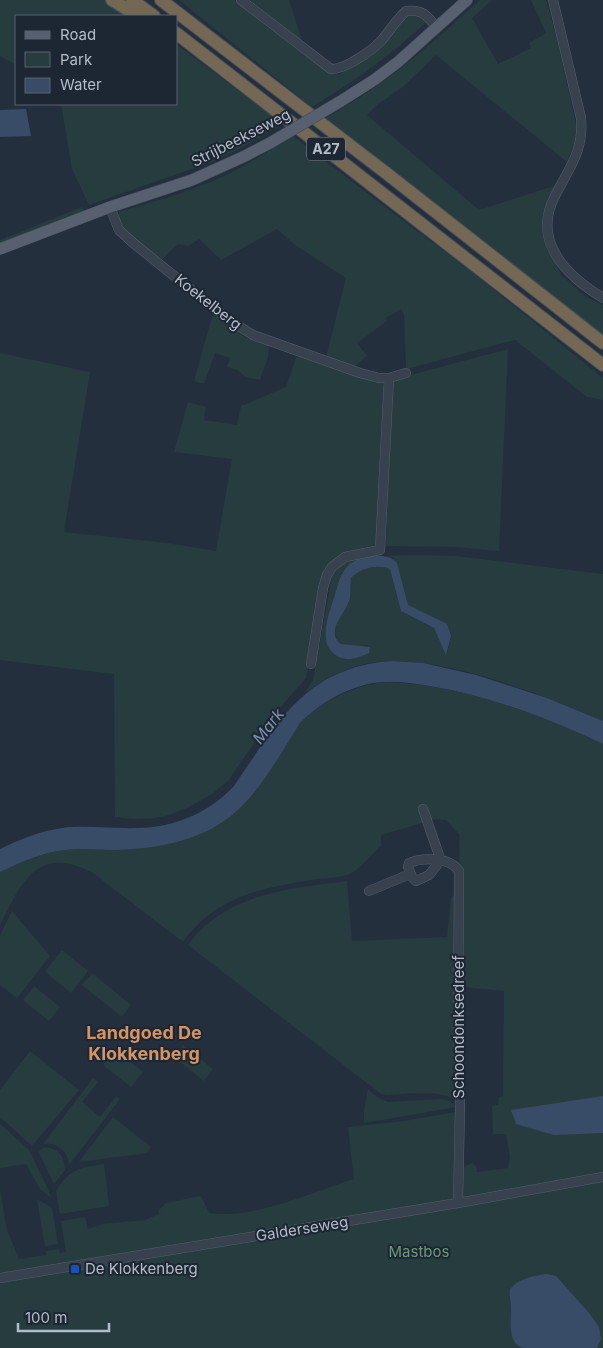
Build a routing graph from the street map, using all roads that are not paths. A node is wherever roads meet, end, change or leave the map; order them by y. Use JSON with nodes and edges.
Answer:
{"nodes":[{"id":1,"x":112,"y":0,"type":"edge"},
{"id":2,"x":132,"y":0,"type":"edge"},
{"id":3,"x":161,"y":0,"type":"edge"},
{"id":4,"x":175,"y":0,"type":"edge"},
{"id":5,"x":241,"y":0,"type":"edge"},
{"id":6,"x":467,"y":0,"type":"edge"},
{"id":7,"x":552,"y":0,"type":"edge"},
{"id":8,"x":250,"y":4,"type":"edge"},
{"id":9,"x":136,"y":15,"type":"edge"},
{"id":10,"x":153,"y":15,"type":"edge"},
{"id":11,"x":436,"y":27,"type":"junction"},
{"id":12,"x":178,"y":35,"type":"edge"},
{"id":13,"x":178,"y":43,"type":"edge"},
{"id":14,"x":219,"y":43,"type":"junction"},
{"id":15,"x":209,"y":59,"type":"junction"},
{"id":16,"x":110,"y":206,"type":"junction"},
{"id":17,"x":0,"y":249,"type":"edge"},
{"id":18,"x":603,"y":298,"type":"edge"},
{"id":19,"x":603,"y":343,"type":"edge"},
{"id":20,"x":603,"y":366,"type":"edge"},
{"id":21,"x":406,"y":373,"type":"dead end"},
{"id":22,"x":389,"y":378,"type":"junction"},
{"id":23,"x":311,"y":664,"type":"dead end"},
{"id":24,"x":423,"y":809,"type":"dead end"},
{"id":25,"x":440,"y":861,"type":"junction"},
{"id":26,"x":410,"y":874,"type":"junction"},
{"id":27,"x":370,"y":891,"type":"dead end"},
{"id":28,"x":603,"y":1176,"type":"edge"},
{"id":29,"x":458,"y":1204,"type":"junction"},
{"id":30,"x":0,"y":1278,"type":"edge"}],
"edges":[{"from":1,"to":9,"type":"highway"},
{"from":2,"to":10,"type":"highway"},
{"from":3,"to":14,"type":"highway","number":"A27"},
{"from":4,"to":14,"type":"highway"},
{"from":5,"to":8,"type":"street"},
{"from":6,"to":11,"type":"main road","name":"Strijbeekseweg"},
{"from":7,"to":18,"type":"street"},
{"from":8,"to":11,"type":"street"},
{"from":11,"to":16,"type":"main road","name":"Strijbeekseweg","bridge":true},
{"from":12,"to":15,"type":"highway","number":"A27"},
{"from":13,"to":15,"type":"highway"},
{"from":14,"to":19,"type":"highway","number":"A27"},
{"from":15,"to":20,"type":"highway","number":"A27"},
{"from":16,"to":17,"type":"main road","name":"Strijbeekseweg"},
{"from":16,"to":22,"type":"street","name":"Koekelberg"},
{"from":21,"to":22,"type":"street","name":"Koekelberg"},
{"from":22,"to":23,"type":"street"},
{"from":24,"to":25,"type":"street"},
{"from":25,"to":26,"type":"street"},
{"from":25,"to":26,"type":"street"},
{"from":25,"to":29,"type":"street","name":"Schoondonksedreef"},
{"from":26,"to":27,"type":"street"},
{"from":28,"to":29,"type":"street","name":"Galderseweg"},
{"from":29,"to":30,"type":"street","name":"Galderseweg"}]}
